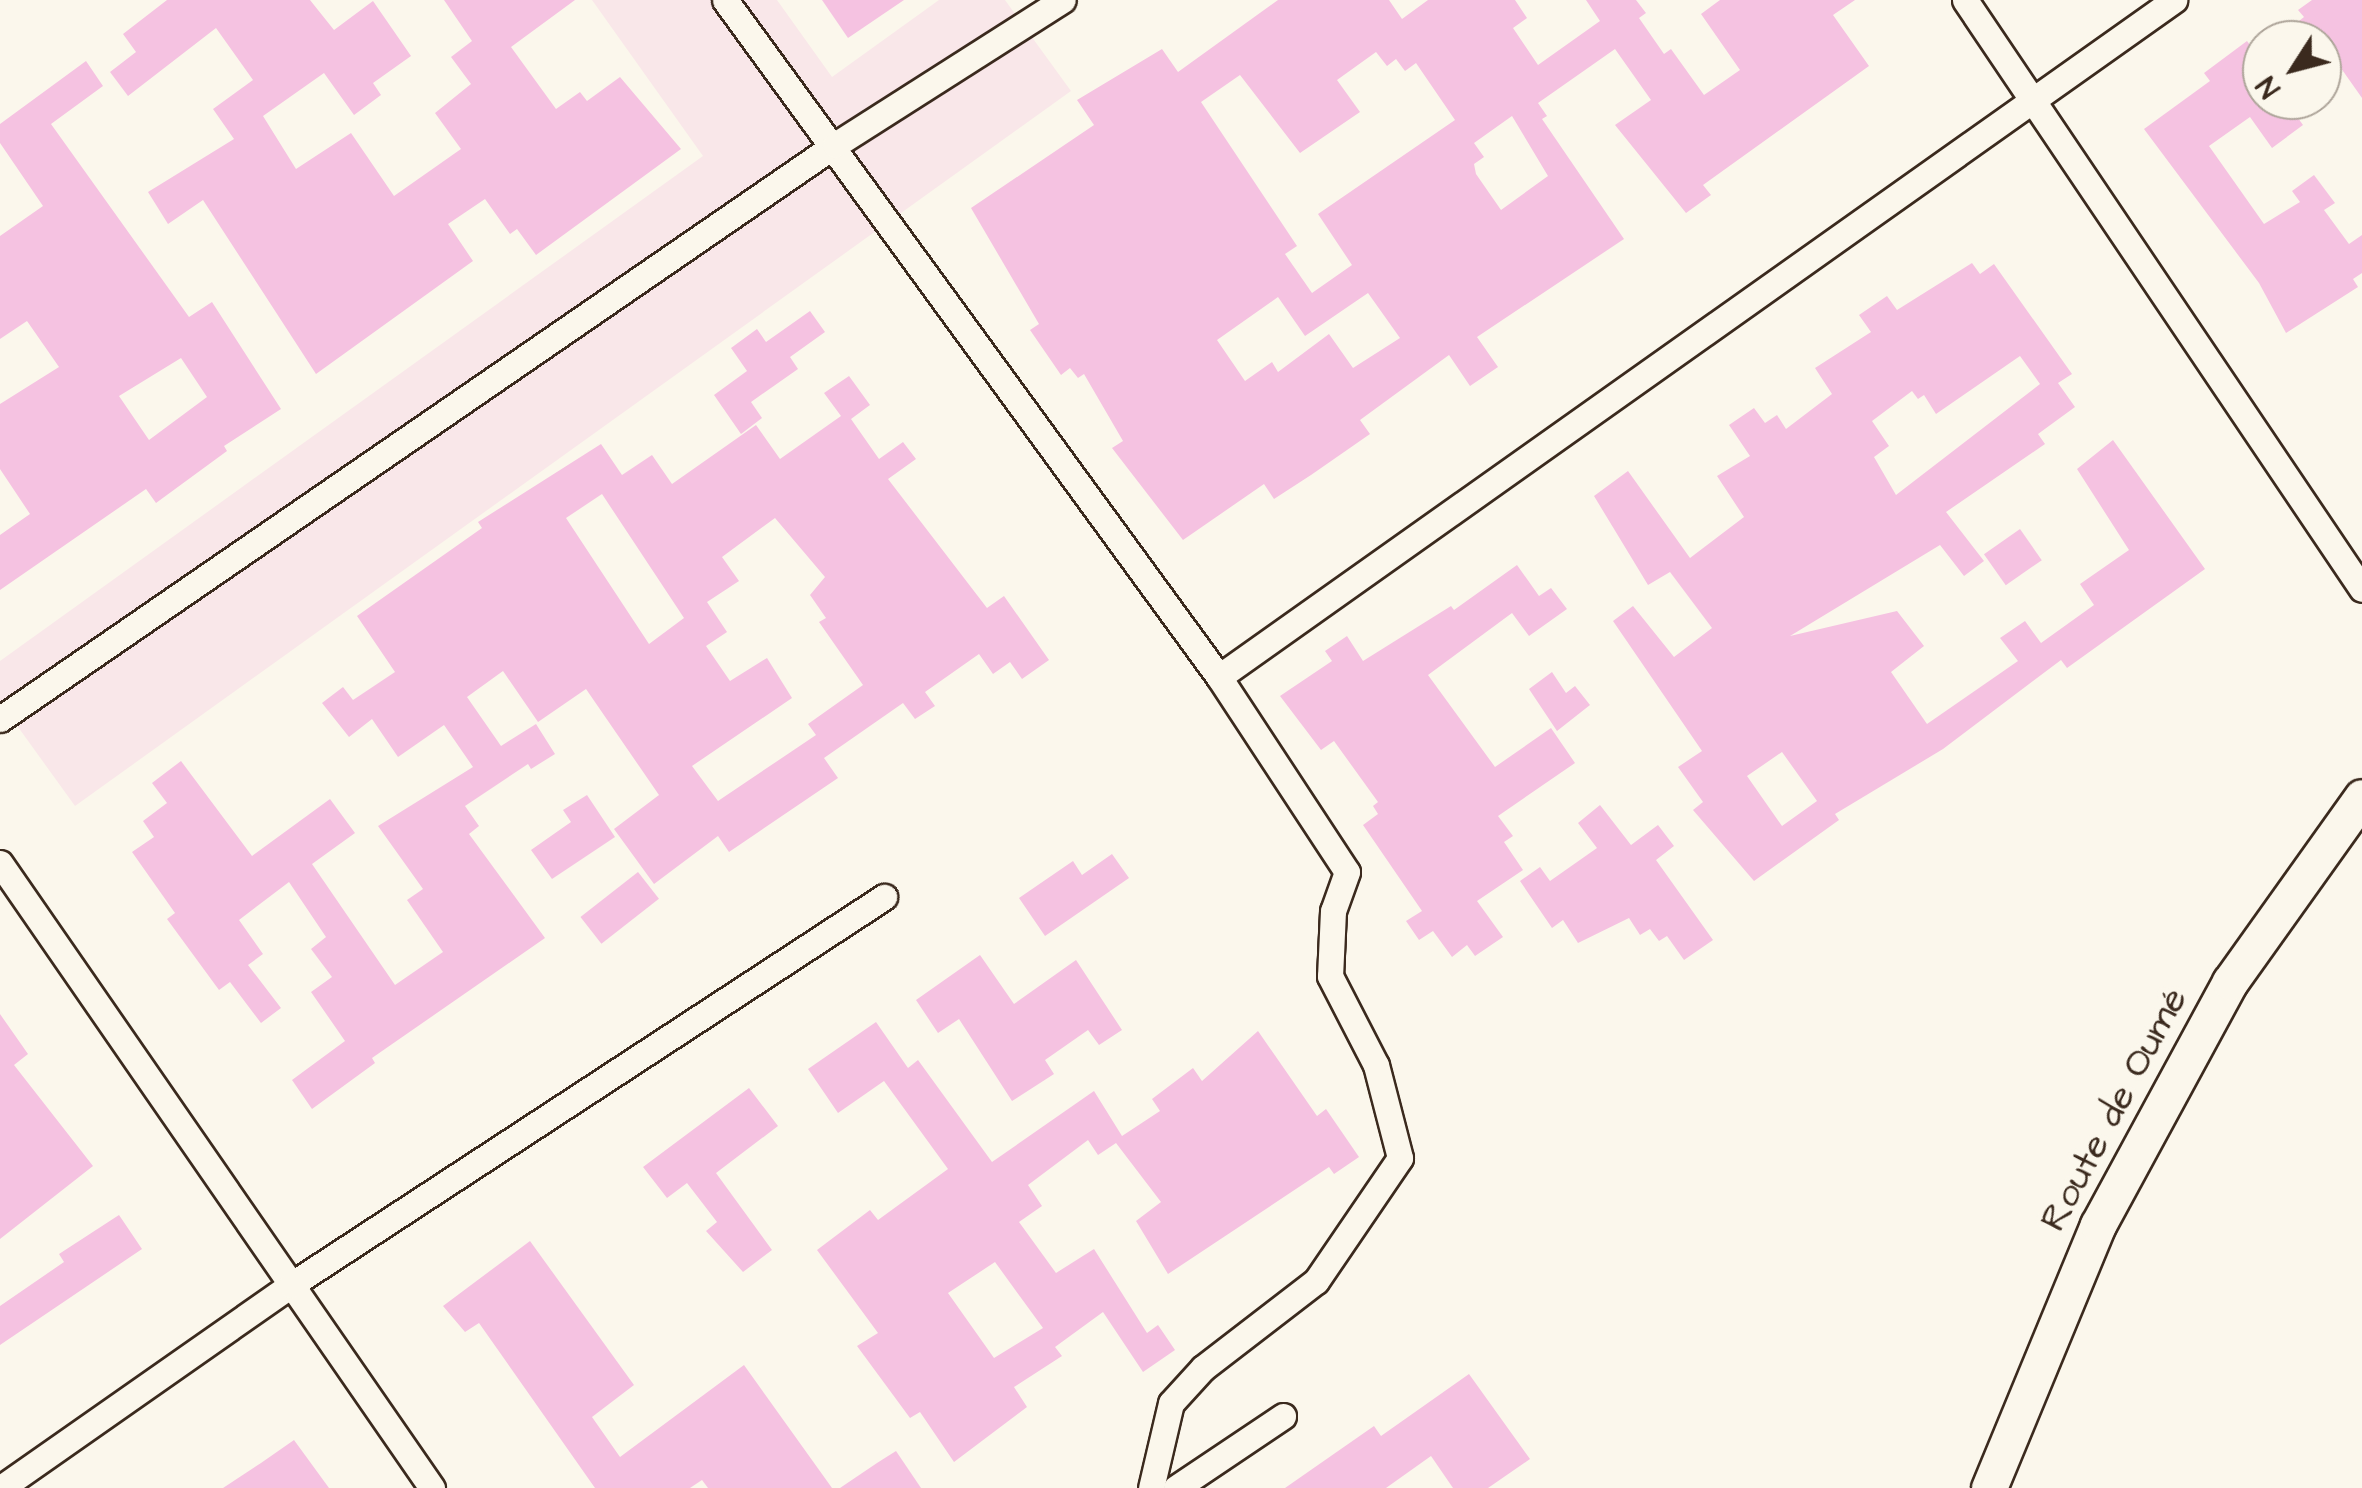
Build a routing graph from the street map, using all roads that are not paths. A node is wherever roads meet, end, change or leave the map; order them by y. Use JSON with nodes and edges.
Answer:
{"nodes":[{"id":1,"x":725,"y":0,"type":"edge"},
{"id":2,"x":1063,"y":0,"type":"edge"},
{"id":3,"x":1965,"y":0,"type":"edge"},
{"id":4,"x":2174,"y":0,"type":"edge"},
{"id":5,"x":2031,"y":98,"type":"junction"},
{"id":6,"x":834,"y":145,"type":"junction"},
{"id":7,"x":2362,"y":590,"type":"edge"},
{"id":8,"x":1219,"y":677,"type":"junction"},
{"id":9,"x":0,"y":718,"type":"edge"},
{"id":10,"x":2362,"y":797,"type":"edge"},
{"id":11,"x":0,"y":863,"type":"edge"},
{"id":12,"x":884,"y":896,"type":"dead end"},
{"id":13,"x":292,"y":1285,"type":"junction"},
{"id":14,"x":1282,"y":1416,"type":"dead end"},
{"id":15,"x":1,"y":1488,"type":"edge"},
{"id":16,"x":432,"y":1488,"type":"edge"},
{"id":17,"x":1151,"y":1488,"type":"edge"},
{"id":18,"x":1176,"y":1488,"type":"edge"},
{"id":19,"x":1989,"y":1488,"type":"edge"}],
"edges":[{"from":1,"to":6,"type":"street"},
{"from":2,"to":6,"type":"street"},
{"from":3,"to":5,"type":"street"},
{"from":4,"to":5,"type":"street"},
{"from":5,"to":7,"type":"street"},
{"from":5,"to":8,"type":"street"},
{"from":6,"to":8,"type":"street"},
{"from":6,"to":9,"type":"street"},
{"from":8,"to":17,"type":"street"},
{"from":10,"to":19,"type":"main road","name":"Route de Oumé"},
{"from":11,"to":13,"type":"street"},
{"from":12,"to":13,"type":"street"},
{"from":13,"to":15,"type":"street"},
{"from":13,"to":16,"type":"street"},
{"from":14,"to":18,"type":"street"}]}
